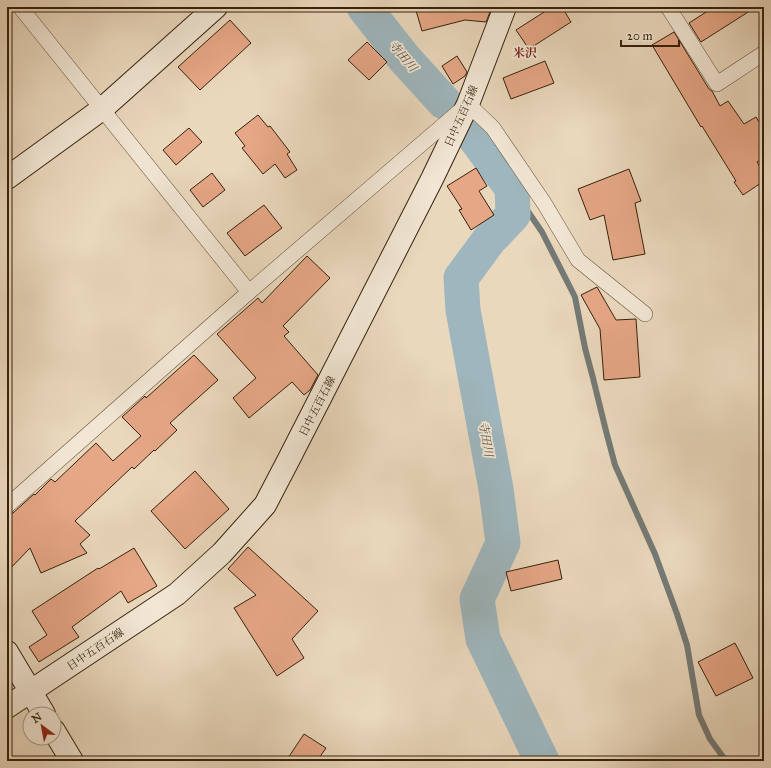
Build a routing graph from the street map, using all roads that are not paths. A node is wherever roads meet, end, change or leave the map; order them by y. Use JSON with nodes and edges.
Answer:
{"nodes":[{"id":1,"x":20,"y":7,"type":"edge"},
{"id":2,"x":216,"y":7,"type":"edge"},
{"id":3,"x":505,"y":7,"type":"edge"},
{"id":4,"x":668,"y":7,"type":"edge"},
{"id":5,"x":764,"y":53,"type":"edge"},
{"id":6,"x":468,"y":104,"type":"junction"},
{"id":7,"x":102,"y":109,"type":"junction"},
{"id":8,"x":7,"y":178,"type":"edge"},
{"id":9,"x":249,"y":292,"type":"junction"},
{"id":10,"x":645,"y":314,"type":"dead end"},
{"id":11,"x":7,"y":506,"type":"edge"},
{"id":12,"x":7,"y":652,"type":"edge"},
{"id":13,"x":31,"y":692,"type":"junction"},
{"id":14,"x":39,"y":706,"type":"edge"},
{"id":15,"x":7,"y":707,"type":"edge"},
{"id":16,"x":62,"y":744,"type":"edge"},
{"id":17,"x":72,"y":761,"type":"edge"}],
"edges":[{"from":1,"to":7,"type":"street"},
{"from":2,"to":7,"type":"main road"},
{"from":3,"to":6,"type":"main road","name":"日中五百石線"},
{"from":4,"to":5,"type":"street"},
{"from":6,"to":9,"type":"street"},
{"from":6,"to":10,"type":"street"},
{"from":6,"to":13,"type":"main road","name":"日中五百石線"},
{"from":7,"to":8,"type":"main road"},
{"from":7,"to":9,"type":"street"},
{"from":9,"to":11,"type":"street"},
{"from":12,"to":13,"type":"main road"},
{"from":13,"to":14,"type":"main road"},
{"from":13,"to":15,"type":"main road","name":"日中五百石線"},
{"from":16,"to":17,"type":"main road"}]}
